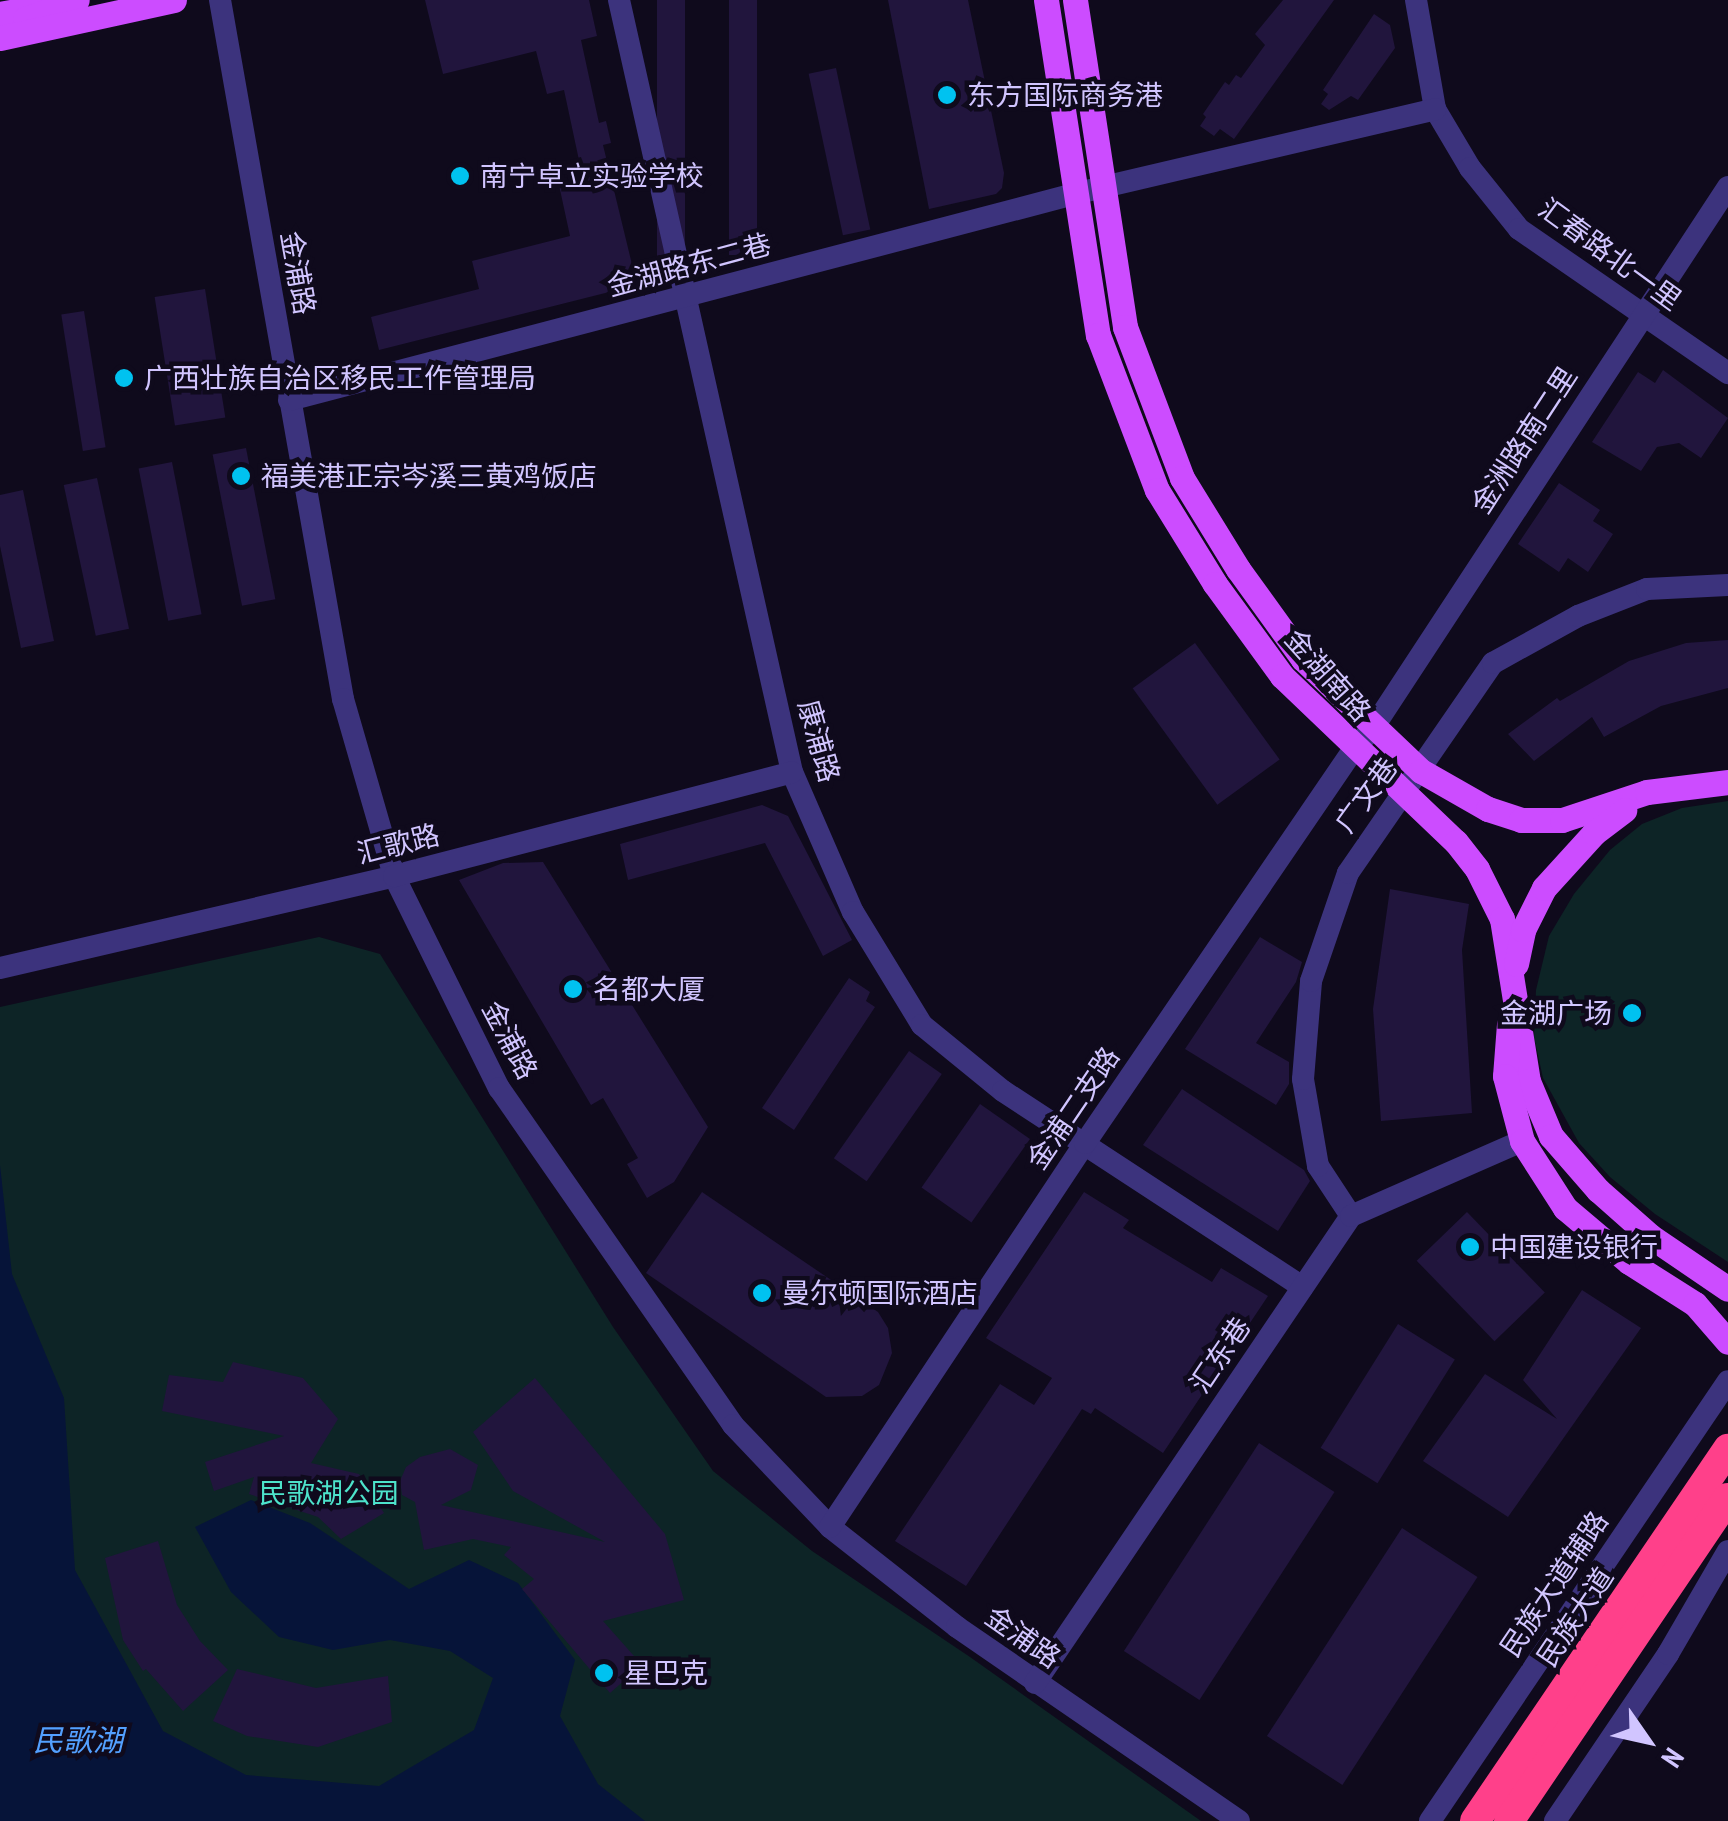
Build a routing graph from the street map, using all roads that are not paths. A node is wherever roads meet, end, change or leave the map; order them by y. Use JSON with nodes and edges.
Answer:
{"nodes":[{"id":1,"x":174,"y":0,"type":"edge"},
{"id":2,"x":220,"y":0,"type":"edge"},
{"id":3,"x":619,"y":0,"type":"edge"},
{"id":4,"x":1046,"y":0,"type":"edge"},
{"id":5,"x":1075,"y":0,"type":"edge"},
{"id":6,"x":1416,"y":0,"type":"edge"},
{"id":7,"x":78,"y":7,"type":"edge"},
{"id":8,"x":0,"y":14,"type":"edge"},
{"id":9,"x":0,"y":29,"type":"edge"},
{"id":10,"x":0,"y":38,"type":"edge"},
{"id":11,"x":0,"y":50,"type":"edge"},
{"id":12,"x":1435,"y":109,"type":"junction"},
{"id":13,"x":1728,"y":187,"type":"edge"},
{"id":14,"x":1105,"y":189,"type":"junction"},
{"id":15,"x":1078,"y":193,"type":"junction"},
{"id":16,"x":684,"y":297,"type":"junction"},
{"id":17,"x":1641,"y":315,"type":"junction"},
{"id":18,"x":1728,"y":374,"type":"edge"},
{"id":19,"x":290,"y":400,"type":"junction"},
{"id":20,"x":1728,"y":585,"type":"edge"},
{"id":21,"x":1373,"y":728,"type":"junction"},
{"id":22,"x":1354,"y":748,"type":"junction"},
{"id":23,"x":1728,"y":764,"type":"edge"},
{"id":24,"x":1421,"y":771,"type":"junction"},
{"id":25,"x":792,"y":772,"type":"junction"},
{"id":26,"x":1728,"y":782,"type":"edge"},
{"id":27,"x":1404,"y":792,"type":"junction"},
{"id":28,"x":1647,"y":792,"type":"junction"},
{"id":29,"x":394,"y":876,"type":"junction"},
{"id":30,"x":8,"y":966,"type":"edge"},
{"id":31,"x":1513,"y":978,"type":"junction"},
{"id":32,"x":1522,"y":1141,"type":"junction"},
{"id":33,"x":1085,"y":1144,"type":"junction"},
{"id":34,"x":1350,"y":1216,"type":"junction"},
{"id":35,"x":1302,"y":1287,"type":"junction"},
{"id":36,"x":1728,"y":1289,"type":"edge"},
{"id":37,"x":1728,"y":1342,"type":"edge"},
{"id":38,"x":1728,"y":1382,"type":"edge"},
{"id":39,"x":1728,"y":1449,"type":"edge"},
{"id":40,"x":1728,"y":1498,"type":"edge"},
{"id":41,"x":830,"y":1527,"type":"junction"},
{"id":42,"x":1728,"y":1551,"type":"edge"},
{"id":43,"x":1035,"y":1683,"type":"junction"},
{"id":44,"x":1238,"y":1821,"type":"edge"},
{"id":45,"x":1430,"y":1821,"type":"edge"},
{"id":46,"x":1476,"y":1821,"type":"edge"},
{"id":47,"x":1509,"y":1821,"type":"edge"},
{"id":48,"x":1554,"y":1821,"type":"edge"}],
"edges":[{"from":1,"to":7,"type":"main road"},
{"from":2,"to":19,"type":"street","name":"金浦路"},
{"from":3,"to":16,"type":"street","name":"康浦路"},
{"from":4,"to":15,"type":"main road","name":"金湖南路"},
{"from":5,"to":14,"type":"main road","name":"金湖南路"},
{"from":6,"to":12,"type":"street","name":"汇春路北一里"},
{"from":7,"to":8,"type":"main road"},
{"from":7,"to":9,"type":"main road"},
{"from":7,"to":10,"type":"main road"},
{"from":7,"to":11,"type":"main road"},
{"from":12,"to":14,"type":"street","name":"金湖路东二巷"},
{"from":12,"to":17,"type":"street","name":"汇春路北一里"},
{"from":13,"to":17,"type":"street","name":"金洲路南二里"},
{"from":14,"to":15,"type":"street","name":"金湖路东二巷"},
{"from":14,"to":21,"type":"main road","name":"金湖南路"},
{"from":15,"to":16,"type":"street","name":"金湖路东二巷"},
{"from":15,"to":22,"type":"main road","name":"金湖南路"},
{"from":16,"to":19,"type":"street","name":"金湖路东二巷"},
{"from":16,"to":25,"type":"street","name":"康浦路"},
{"from":17,"to":18,"type":"street","name":"汇春路北一里"},
{"from":17,"to":21,"type":"street","name":"金洲路南二里"},
{"from":19,"to":29,"type":"street","name":"金浦路"},
{"from":20,"to":24,"type":"street","name":"广文巷"},
{"from":21,"to":22,"type":"street","name":"金浦二支路"},
{"from":21,"to":24,"type":"main road","name":"金湖南路"},
{"from":22,"to":27,"type":"main road","name":"金湖南路"},
{"from":22,"to":33,"type":"street","name":"金浦二支路"},
{"from":23,"to":28,"type":"main road"},
{"from":24,"to":27,"type":"street","name":"广文巷"},
{"from":24,"to":28,"type":"main road","name":"金湖南路"},
{"from":25,"to":29,"type":"street","name":"汇歌路"},
{"from":25,"to":33,"type":"street","name":"康浦路"},
{"from":26,"to":28,"type":"main road","name":"金湖南路"},
{"from":27,"to":31,"type":"main road","name":"金湖南路"},
{"from":27,"to":34,"type":"street","name":"广文巷"},
{"from":28,"to":31,"type":"main road"},
{"from":29,"to":30,"type":"street","name":"汇歌路"},
{"from":29,"to":41,"type":"street","name":"金浦路"},
{"from":31,"to":32,"type":"main road"},
{"from":31,"to":36,"type":"main road","name":"金湖南路"},
{"from":32,"to":34,"type":"street"},
{"from":32,"to":37,"type":"main road"},
{"from":33,"to":35,"type":"street","name":"康浦路"},
{"from":33,"to":41,"type":"street","name":"金浦二支路"},
{"from":34,"to":35,"type":"street","name":"汇东巷"},
{"from":35,"to":43,"type":"street","name":"汇东巷"},
{"from":38,"to":45,"type":"street","name":"民族大道辅路"},
{"from":39,"to":46,"type":"highway","name":"民族大道"},
{"from":40,"to":47,"type":"highway"},
{"from":41,"to":43,"type":"street","name":"金浦路"},
{"from":42,"to":48,"type":"street"},
{"from":43,"to":44,"type":"street","name":"金浦路"}]}
